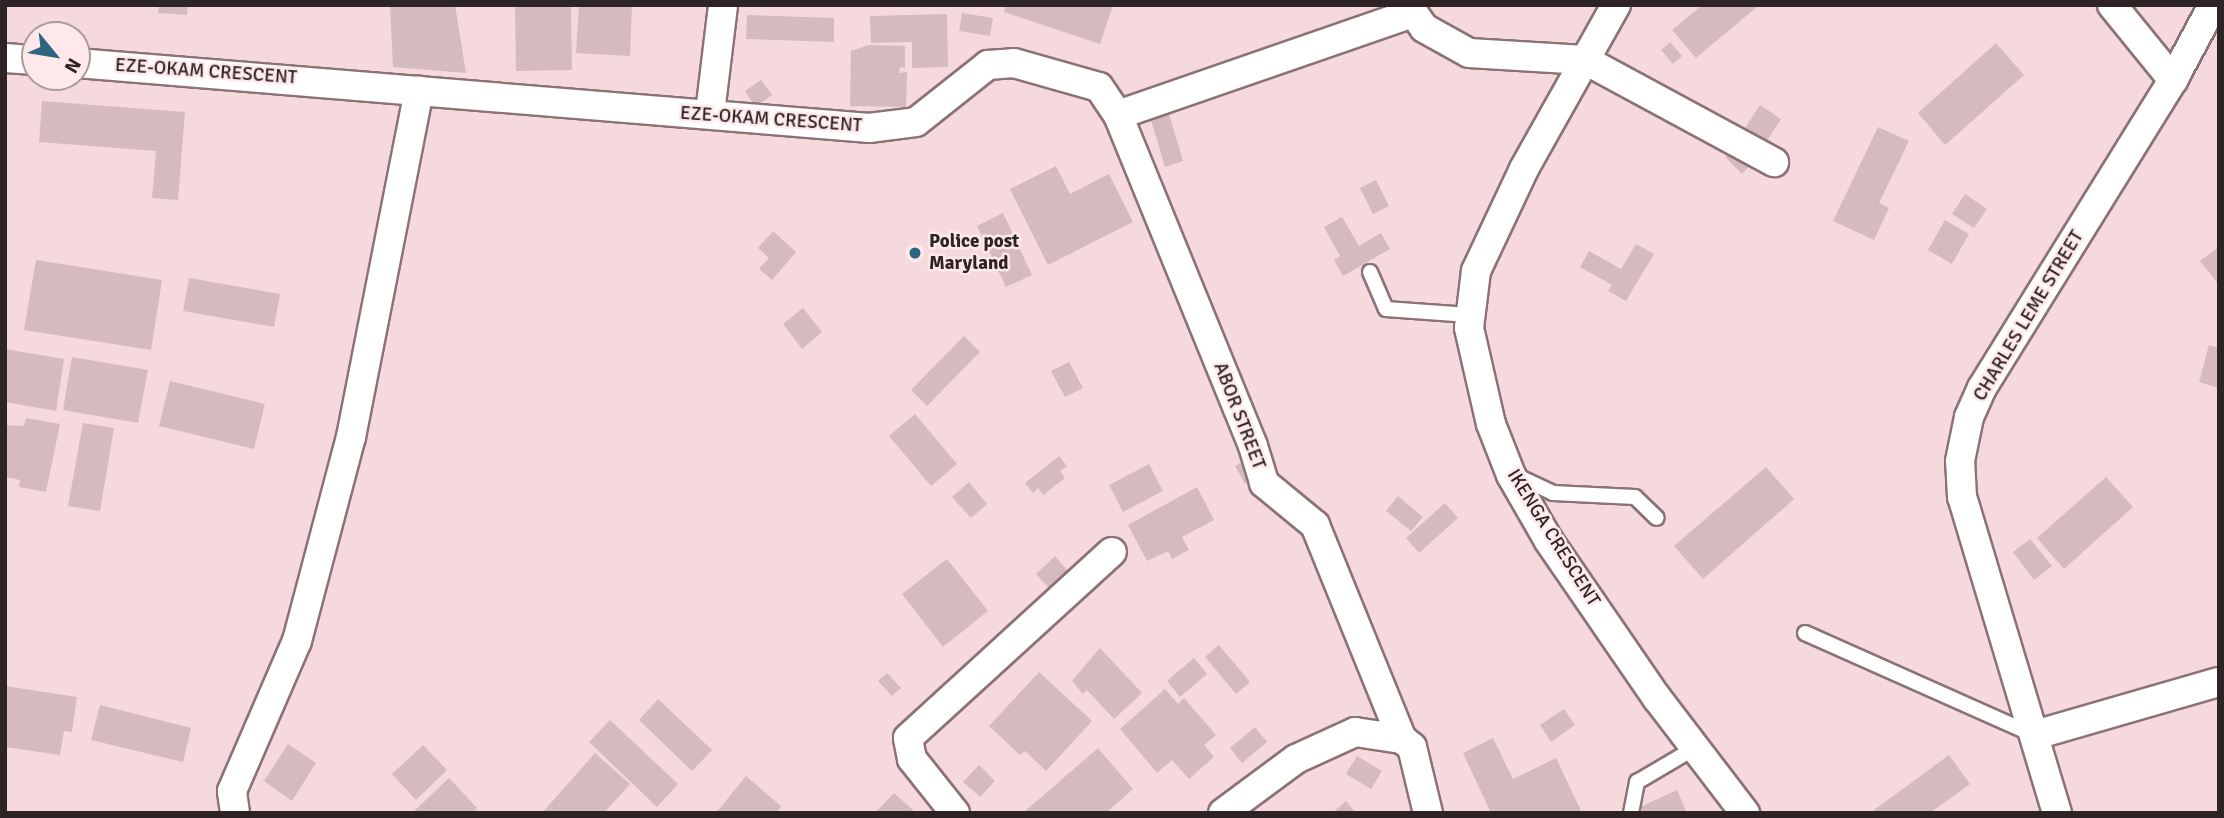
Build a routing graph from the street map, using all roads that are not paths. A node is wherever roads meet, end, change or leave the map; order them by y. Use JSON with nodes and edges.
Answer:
{"nodes":[{"id":1,"x":723,"y":5,"type":"edge"},
{"id":2,"x":1616,"y":5,"type":"edge"},
{"id":3,"x":2112,"y":5,"type":"edge"},
{"id":4,"x":2213,"y":5,"type":"edge"},
{"id":5,"x":1410,"y":9,"type":"edge"},
{"id":6,"x":1585,"y":60,"type":"junction"},
{"id":7,"x":91,"y":64,"type":"edge"},
{"id":8,"x":2173,"y":80,"type":"junction"},
{"id":9,"x":419,"y":91,"type":"junction"},
{"id":10,"x":710,"y":113,"type":"junction"},
{"id":11,"x":1118,"y":115,"type":"junction"},
{"id":12,"x":1774,"y":162,"type":"dead end"},
{"id":13,"x":1370,"y":272,"type":"dead end"},
{"id":14,"x":1469,"y":315,"type":"junction"},
{"id":15,"x":1510,"y":473,"type":"junction"},
{"id":16,"x":1657,"y":519,"type":"dead end"},
{"id":17,"x":1112,"y":552,"type":"dead end"},
{"id":18,"x":1805,"y":633,"type":"dead end"},
{"id":19,"x":2219,"y":682,"type":"edge"},
{"id":20,"x":2035,"y":735,"type":"junction"},
{"id":21,"x":1402,"y":739,"type":"junction"},
{"id":22,"x":1693,"y":749,"type":"junction"},
{"id":23,"x":235,"y":813,"type":"edge"},
{"id":24,"x":955,"y":813,"type":"edge"},
{"id":25,"x":1223,"y":813,"type":"edge"},
{"id":26,"x":1429,"y":813,"type":"edge"},
{"id":27,"x":1631,"y":813,"type":"edge"},
{"id":28,"x":1745,"y":813,"type":"edge"},
{"id":29,"x":2057,"y":813,"type":"edge"}],
"edges":[{"from":1,"to":10,"type":"street"},
{"from":2,"to":6,"type":"street","name":"IKENGA CRESCENT"},
{"from":3,"to":8,"type":"street"},
{"from":4,"to":8,"type":"street","name":"CHARLES LEME STREET"},
{"from":5,"to":6,"type":"street"},
{"from":5,"to":11,"type":"street"},
{"from":6,"to":12,"type":"street"},
{"from":6,"to":14,"type":"street","name":"IKENGA CRESCENT"},
{"from":7,"to":9,"type":"street","name":"EZE-OKAM CRESCENT"},
{"from":8,"to":20,"type":"street","name":"CHARLES LEME STREET"},
{"from":9,"to":10,"type":"street","name":"EZE-OKAM CRESCENT"},
{"from":9,"to":23,"type":"street"},
{"from":10,"to":11,"type":"street","name":"EZE-OKAM CRESCENT"},
{"from":11,"to":21,"type":"street","name":"ABOR STREET"},
{"from":13,"to":14,"type":"lane"},
{"from":14,"to":15,"type":"street","name":"IKENGA CRESCENT"},
{"from":15,"to":16,"type":"lane"},
{"from":15,"to":22,"type":"street","name":"IKENGA CRESCENT"},
{"from":17,"to":24,"type":"street"},
{"from":18,"to":20,"type":"lane"},
{"from":19,"to":20,"type":"street"},
{"from":20,"to":29,"type":"street","name":"CHARLES LEME STREET"},
{"from":21,"to":25,"type":"street"},
{"from":21,"to":26,"type":"street","name":"ABOR STREET"},
{"from":22,"to":27,"type":"lane"},
{"from":22,"to":28,"type":"street","name":"IKENGA CRESCENT"}]}
